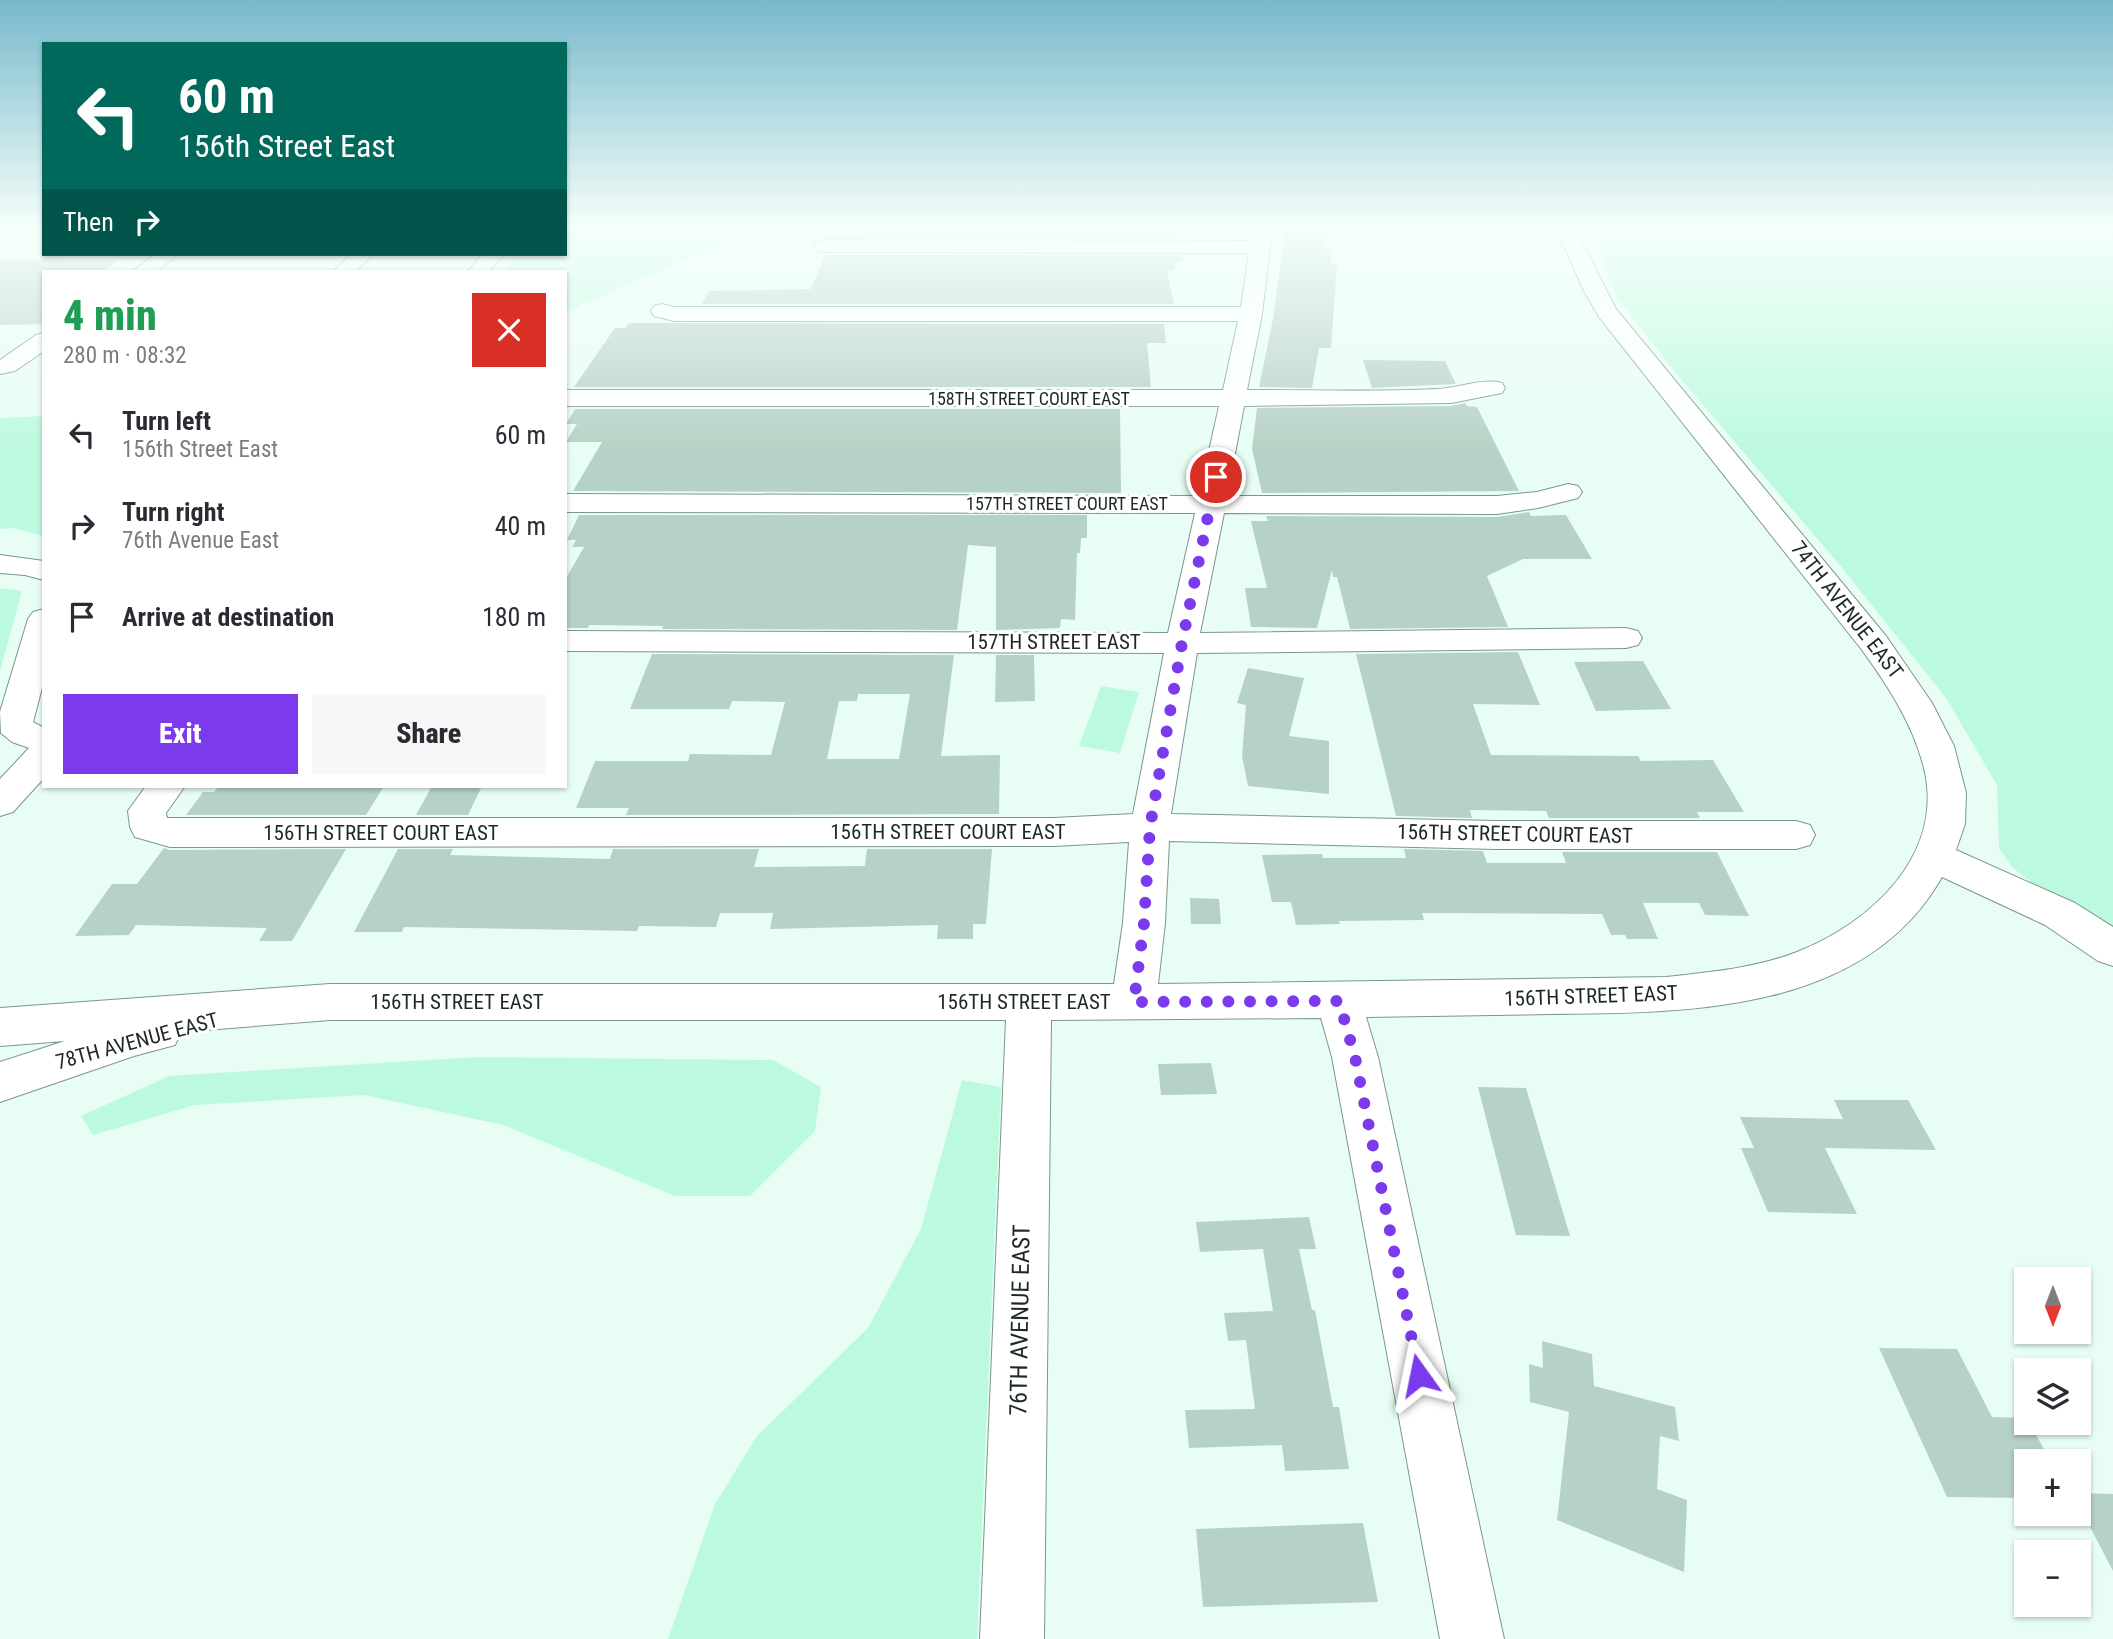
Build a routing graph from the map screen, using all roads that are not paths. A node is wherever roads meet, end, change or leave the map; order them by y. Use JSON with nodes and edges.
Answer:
{"nodes":[{"id":1,"x":1253,"y":301,"type":"edge"},
{"id":2,"x":1601,"y":301,"type":"edge"},
{"id":3,"x":662,"y":311,"type":"dead end"},
{"id":4,"x":1251,"y":314,"type":"junction"},
{"id":5,"x":42,"y":341,"type":"edge"},
{"id":6,"x":0,"y":367,"type":"edge"},
{"id":7,"x":1493,"y":388,"type":"dead end"},
{"id":8,"x":567,"y":398,"type":"edge"},
{"id":9,"x":1233,"y":399,"type":"junction"},
{"id":10,"x":1568,"y":492,"type":"dead end"},
{"id":11,"x":567,"y":503,"type":"edge"},
{"id":12,"x":1210,"y":503,"type":"junction"},
{"id":13,"x":0,"y":564,"type":"edge"},
{"id":14,"x":40,"y":570,"type":"edge"},
{"id":15,"x":42,"y":626,"type":"edge"},
{"id":16,"x":1626,"y":638,"type":"dead end"},
{"id":17,"x":567,"y":642,"type":"edge"},
{"id":18,"x":1182,"y":643,"type":"junction"},
{"id":19,"x":42,"y":739,"type":"edge"},
{"id":20,"x":42,"y":756,"type":"edge"},
{"id":21,"x":164,"y":788,"type":"edge"},
{"id":22,"x":0,"y":803,"type":"edge"},
{"id":23,"x":1150,"y":827,"type":"junction"},
{"id":24,"x":1796,"y":835,"type":"dead end"},
{"id":25,"x":1933,"y":856,"type":"junction"},
{"id":26,"x":2113,"y":948,"type":"edge"},
{"id":27,"x":1339,"y":1001,"type":"junction"},
{"id":28,"x":1030,"y":1002,"type":"junction"},
{"id":29,"x":1134,"y":1002,"type":"junction"},
{"id":30,"x":277,"y":1005,"type":"junction"},
{"id":31,"x":0,"y":1027,"type":"edge"},
{"id":32,"x":0,"y":1082,"type":"edge"},
{"id":33,"x":1012,"y":1639,"type":"edge"},
{"id":34,"x":1472,"y":1639,"type":"edge"}],
"edges":[{"from":1,"to":4,"type":"street"},
{"from":2,"to":25,"type":"street","name":"74TH AVENUE EAST"},
{"from":3,"to":4,"type":"street"},
{"from":4,"to":9,"type":"street"},
{"from":5,"to":6,"type":"street"},
{"from":7,"to":9,"type":"street","name":"158TH STREET COURT EAST"},
{"from":8,"to":9,"type":"street","name":"158TH STREET COURT EAST"},
{"from":9,"to":12,"type":"street"},
{"from":10,"to":12,"type":"street","name":"157TH STREET COURT EAST"},
{"from":11,"to":12,"type":"street","name":"157TH STREET COURT EAST"},
{"from":12,"to":18,"type":"street"},
{"from":13,"to":14,"type":"street"},
{"from":15,"to":19,"type":"street"},
{"from":16,"to":18,"type":"street","name":"157TH STREET EAST"},
{"from":17,"to":18,"type":"street","name":"157TH STREET EAST"},
{"from":18,"to":23,"type":"street"},
{"from":20,"to":22,"type":"street"},
{"from":21,"to":23,"type":"street","name":"156TH STREET COURT EAST"},
{"from":23,"to":24,"type":"street","name":"156TH STREET COURT EAST"},
{"from":23,"to":29,"type":"street"},
{"from":25,"to":26,"type":"street"},
{"from":25,"to":27,"type":"street","name":"156TH STREET EAST"},
{"from":27,"to":29,"type":"street","name":"156TH STREET EAST"},
{"from":27,"to":34,"type":"street"},
{"from":28,"to":29,"type":"street","name":"156TH STREET EAST"},
{"from":28,"to":30,"type":"street","name":"156TH STREET EAST"},
{"from":28,"to":33,"type":"street","name":"76TH AVENUE EAST"},
{"from":30,"to":31,"type":"street"},
{"from":30,"to":32,"type":"street","name":"78TH AVENUE EAST"}]}
